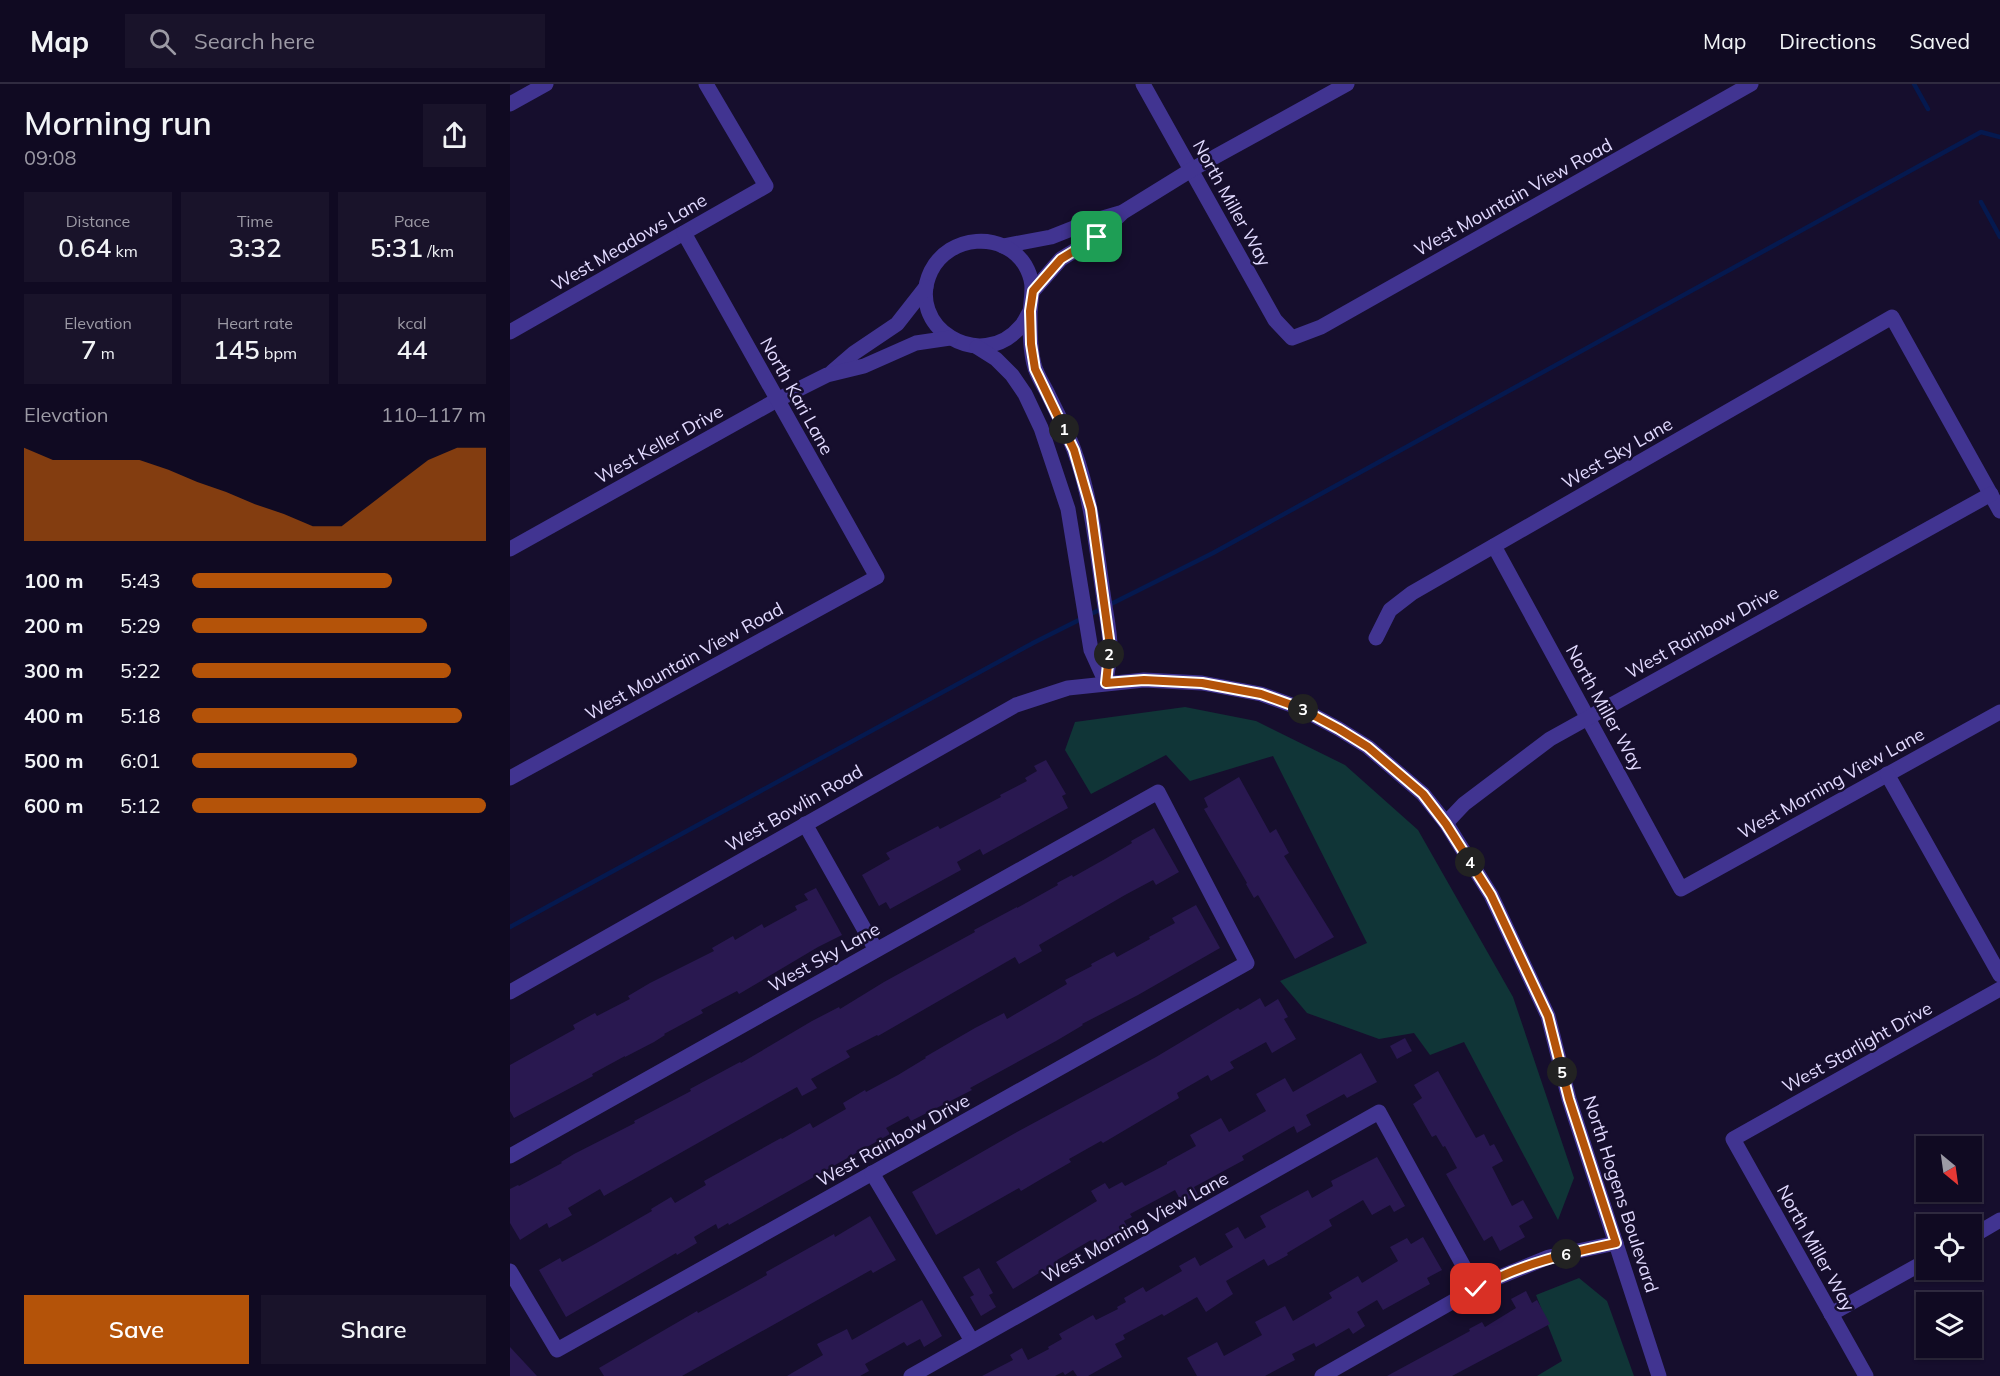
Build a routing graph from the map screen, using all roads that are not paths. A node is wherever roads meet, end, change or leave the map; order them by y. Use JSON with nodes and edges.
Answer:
{"nodes":[{"id":1,"x":546,"y":84,"type":"edge"},
{"id":2,"x":706,"y":84,"type":"edge"},
{"id":3,"x":1143,"y":84,"type":"edge"},
{"id":4,"x":1347,"y":84,"type":"edge"},
{"id":5,"x":1751,"y":84,"type":"edge"},
{"id":6,"x":510,"y":104,"type":"edge"},
{"id":7,"x":1191,"y":170,"type":"junction"},
{"id":8,"x":1123,"y":212,"type":"junction"},
{"id":9,"x":684,"y":233,"type":"junction"},
{"id":10,"x":1004,"y":246,"type":"junction"},
{"id":11,"x":926,"y":287,"type":"junction"},
{"id":12,"x":1033,"y":291,"type":"junction"},
{"id":13,"x":1030,"y":311,"type":"junction"},
{"id":14,"x":510,"y":332,"type":"edge"},
{"id":15,"x":950,"y":338,"type":"junction"},
{"id":16,"x":1292,"y":338,"type":"joint"},
{"id":17,"x":977,"y":347,"type":"junction"},
{"id":18,"x":827,"y":375,"type":"junction"},
{"id":19,"x":777,"y":400,"type":"junction"},
{"id":20,"x":1991,"y":494,"type":"junction"},
{"id":21,"x":2000,"y":511,"type":"edge"},
{"id":22,"x":1494,"y":546,"type":"junction"},
{"id":23,"x":510,"y":549,"type":"edge"},
{"id":24,"x":877,"y":577,"type":"joint"},
{"id":25,"x":1376,"y":638,"type":"dead end"},
{"id":26,"x":1106,"y":683,"type":"junction"},
{"id":27,"x":2000,"y":712,"type":"edge"},
{"id":28,"x":1588,"y":718,"type":"junction"},
{"id":29,"x":1887,"y":774,"type":"junction"},
{"id":30,"x":510,"y":778,"type":"edge"},
{"id":31,"x":805,"y":824,"type":"junction"},
{"id":32,"x":1446,"y":824,"type":"junction"},
{"id":33,"x":1681,"y":888,"type":"joint"},
{"id":34,"x":876,"y":950,"type":"junction"},
{"id":35,"x":1247,"y":963,"type":"joint"},
{"id":36,"x":2000,"y":975,"type":"edge"},
{"id":37,"x":2000,"y":989,"type":"edge"},
{"id":38,"x":510,"y":992,"type":"edge"},
{"id":39,"x":1733,"y":1138,"type":"joint"},
{"id":40,"x":510,"y":1156,"type":"edge"},
{"id":41,"x":872,"y":1173,"type":"junction"},
{"id":42,"x":2000,"y":1220,"type":"edge"},
{"id":43,"x":1982,"y":1230,"type":"edge"},
{"id":44,"x":1616,"y":1243,"type":"junction"},
{"id":45,"x":1916,"y":1267,"type":"edge"},
{"id":46,"x":510,"y":1271,"type":"edge"},
{"id":47,"x":1476,"y":1289,"type":"junction"},
{"id":48,"x":1831,"y":1314,"type":"junction"},
{"id":49,"x":972,"y":1341,"type":"junction"},
{"id":50,"x":911,"y":1376,"type":"edge"},
{"id":51,"x":1322,"y":1376,"type":"edge"},
{"id":52,"x":1659,"y":1376,"type":"edge"},
{"id":53,"x":1866,"y":1376,"type":"edge"}],
"edges":[{"from":1,"to":6,"type":"street"},
{"from":2,"to":9,"type":"street","name":"West Meadows Lane"},
{"from":3,"to":7,"type":"street","name":"North Miller Way"},
{"from":4,"to":7,"type":"street"},
{"from":5,"to":16,"type":"street","name":"West Mountain View Road"},
{"from":7,"to":8,"type":"street"},
{"from":7,"to":16,"type":"street","name":"North Miller Way"},
{"from":8,"to":10,"type":"street"},
{"from":8,"to":12,"type":"street"},
{"from":9,"to":14,"type":"street","name":"West Meadows Lane"},
{"from":9,"to":19,"type":"street","name":"North Kari Lane"},
{"from":10,"to":11,"type":"street"},
{"from":10,"to":12,"type":"street"},
{"from":11,"to":15,"type":"street"},
{"from":11,"to":18,"type":"street","name":"West Keller Drive"},
{"from":12,"to":13,"type":"street"},
{"from":13,"to":17,"type":"street"},
{"from":13,"to":26,"type":"street"},
{"from":15,"to":17,"type":"street"},
{"from":15,"to":18,"type":"street","name":"West Keller Drive"},
{"from":17,"to":26,"type":"street"},
{"from":18,"to":19,"type":"street","name":"West Keller Drive"},
{"from":19,"to":23,"type":"street","name":"West Keller Drive"},
{"from":19,"to":24,"type":"street","name":"North Kari Lane"},
{"from":20,"to":21,"type":"street"},
{"from":20,"to":22,"type":"street","name":"West Sky Lane"},
{"from":20,"to":28,"type":"street","name":"West Rainbow Drive"},
{"from":22,"to":25,"type":"street","name":"West Sky Lane"},
{"from":22,"to":28,"type":"street","name":"North Miller Way"},
{"from":24,"to":30,"type":"street","name":"West Mountain View Road"},
{"from":26,"to":31,"type":"street","name":"West Bowlin Road"},
{"from":26,"to":32,"type":"street","name":"North Hogens Boulevard"},
{"from":27,"to":29,"type":"street","name":"West Morning View Lane"},
{"from":28,"to":32,"type":"street","name":"West Rainbow Drive"},
{"from":28,"to":33,"type":"street","name":"North Miller Way"},
{"from":29,"to":33,"type":"street","name":"West Morning View Lane"},
{"from":29,"to":36,"type":"street"},
{"from":31,"to":34,"type":"street"},
{"from":31,"to":38,"type":"street","name":"West Bowlin Road"},
{"from":32,"to":44,"type":"street","name":"North Hogens Boulevard"},
{"from":34,"to":35,"type":"street","name":"West Sky Lane"},
{"from":34,"to":40,"type":"street","name":"West Sky Lane"},
{"from":35,"to":41,"type":"street","name":"West Rainbow Drive"},
{"from":37,"to":39,"type":"street","name":"West Starlight Drive"},
{"from":39,"to":48,"type":"street","name":"North Miller Way"},
{"from":41,"to":46,"type":"street","name":"West Rainbow Drive"},
{"from":41,"to":49,"type":"street"},
{"from":42,"to":43,"type":"street"},
{"from":44,"to":47,"type":"street"},
{"from":44,"to":52,"type":"street","name":"North Hogens Boulevard"},
{"from":45,"to":48,"type":"street"},
{"from":47,"to":49,"type":"street","name":"West Morning View Lane"},
{"from":47,"to":51,"type":"street"},
{"from":48,"to":53,"type":"street","name":"North Miller Way"},
{"from":49,"to":50,"type":"street","name":"West Morning View Lane"}]}
